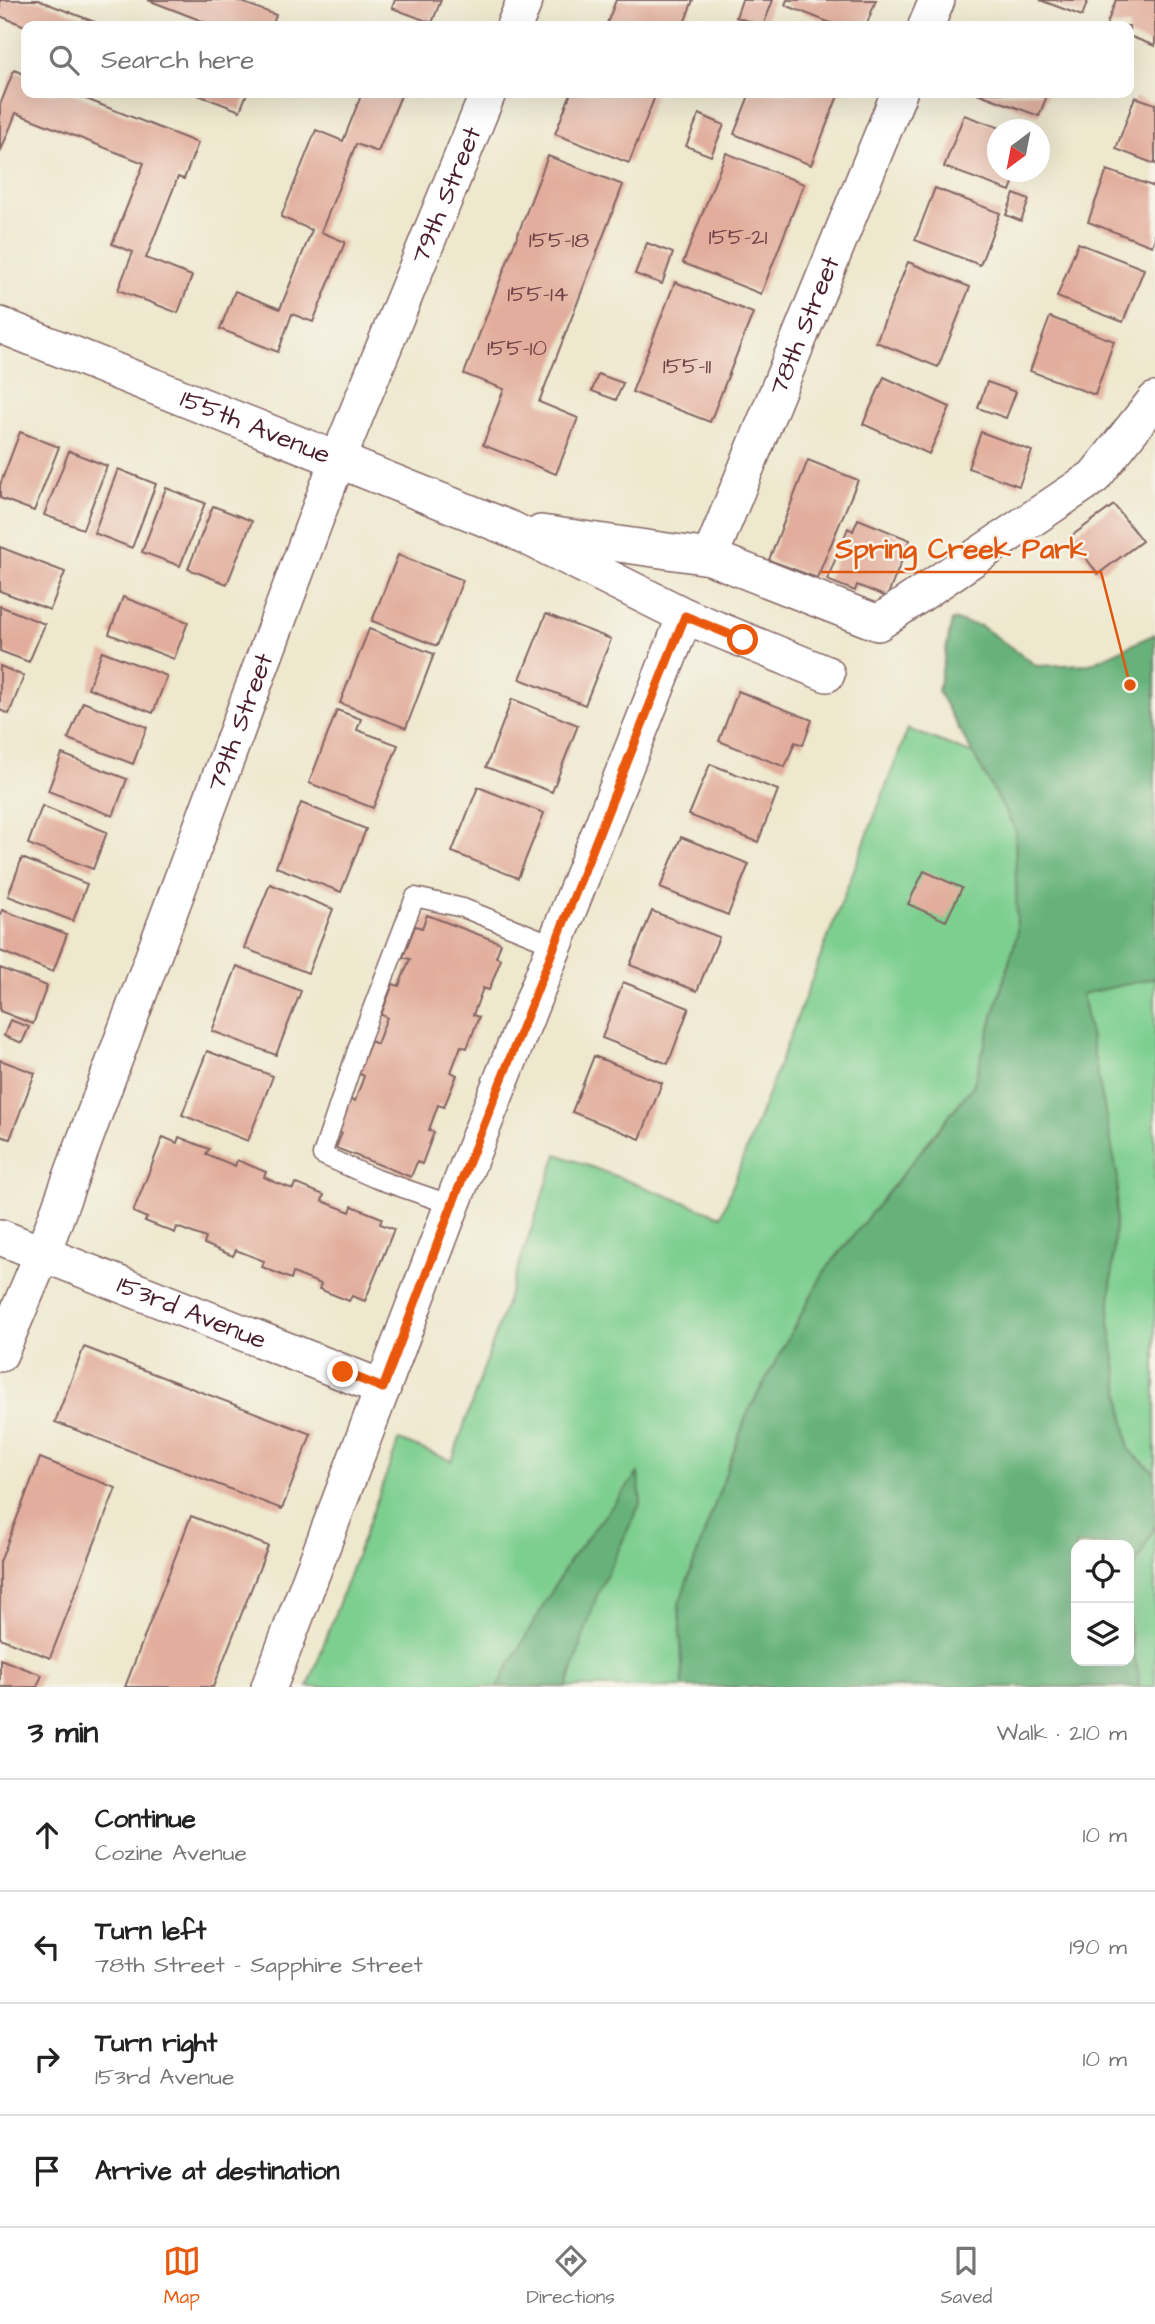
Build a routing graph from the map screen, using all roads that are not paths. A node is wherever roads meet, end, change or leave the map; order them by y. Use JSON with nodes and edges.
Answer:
{"nodes":[{"id":1,"x":524,"y":0,"type":"edge"},
{"id":2,"x":937,"y":0,"type":"edge"},
{"id":3,"x":516,"y":21,"type":"edge"},
{"id":4,"x":928,"y":21,"type":"edge"},
{"id":5,"x":486,"y":98,"type":"edge"},
{"id":6,"x":897,"y":98,"type":"edge"},
{"id":7,"x":1,"y":329,"type":"edge"},
{"id":8,"x":1155,"y":400,"type":"edge"},
{"id":9,"x":338,"y":459,"type":"junction"},
{"id":10,"x":512,"y":529,"type":"junction"},
{"id":11,"x":710,"y":556,"type":"junction"},
{"id":12,"x":685,"y":616,"type":"junction"},
{"id":13,"x":827,"y":674,"type":"dead end"},
{"id":14,"x":555,"y":945,"type":"junction"},
{"id":15,"x":452,"y":1205,"type":"junction"},
{"id":16,"x":0,"y":1237,"type":"edge"},
{"id":17,"x":42,"y":1255,"type":"junction"},
{"id":18,"x":0,"y":1354,"type":"edge"},
{"id":19,"x":383,"y":1388,"type":"junction"},
{"id":20,"x":268,"y":1687,"type":"edge"}],
"edges":[{"from":1,"to":3,"type":"street"},
{"from":2,"to":4,"type":"street"},
{"from":5,"to":9,"type":"street","name":"79th Street"},
{"from":6,"to":11,"type":"street","name":"78th Street"},
{"from":7,"to":9,"type":"street","name":"155th Avenue"},
{"from":8,"to":11,"type":"street","name":"155th Avenue"},
{"from":9,"to":10,"type":"street","name":"155th Avenue"},
{"from":9,"to":17,"type":"street","name":"79th Street"},
{"from":10,"to":11,"type":"street","name":"155th Avenue"},
{"from":10,"to":12,"type":"street","name":"155th Avenue"},
{"from":12,"to":13,"type":"street","name":"155th Avenue"},
{"from":12,"to":14,"type":"street"},
{"from":14,"to":15,"type":"street"},
{"from":14,"to":15,"type":"lane"},
{"from":15,"to":19,"type":"street"},
{"from":16,"to":17,"type":"street","name":"153rd Avenue"},
{"from":17,"to":18,"type":"street","name":"79th Street"},
{"from":17,"to":19,"type":"street","name":"153rd Avenue"},
{"from":19,"to":20,"type":"street"}]}
